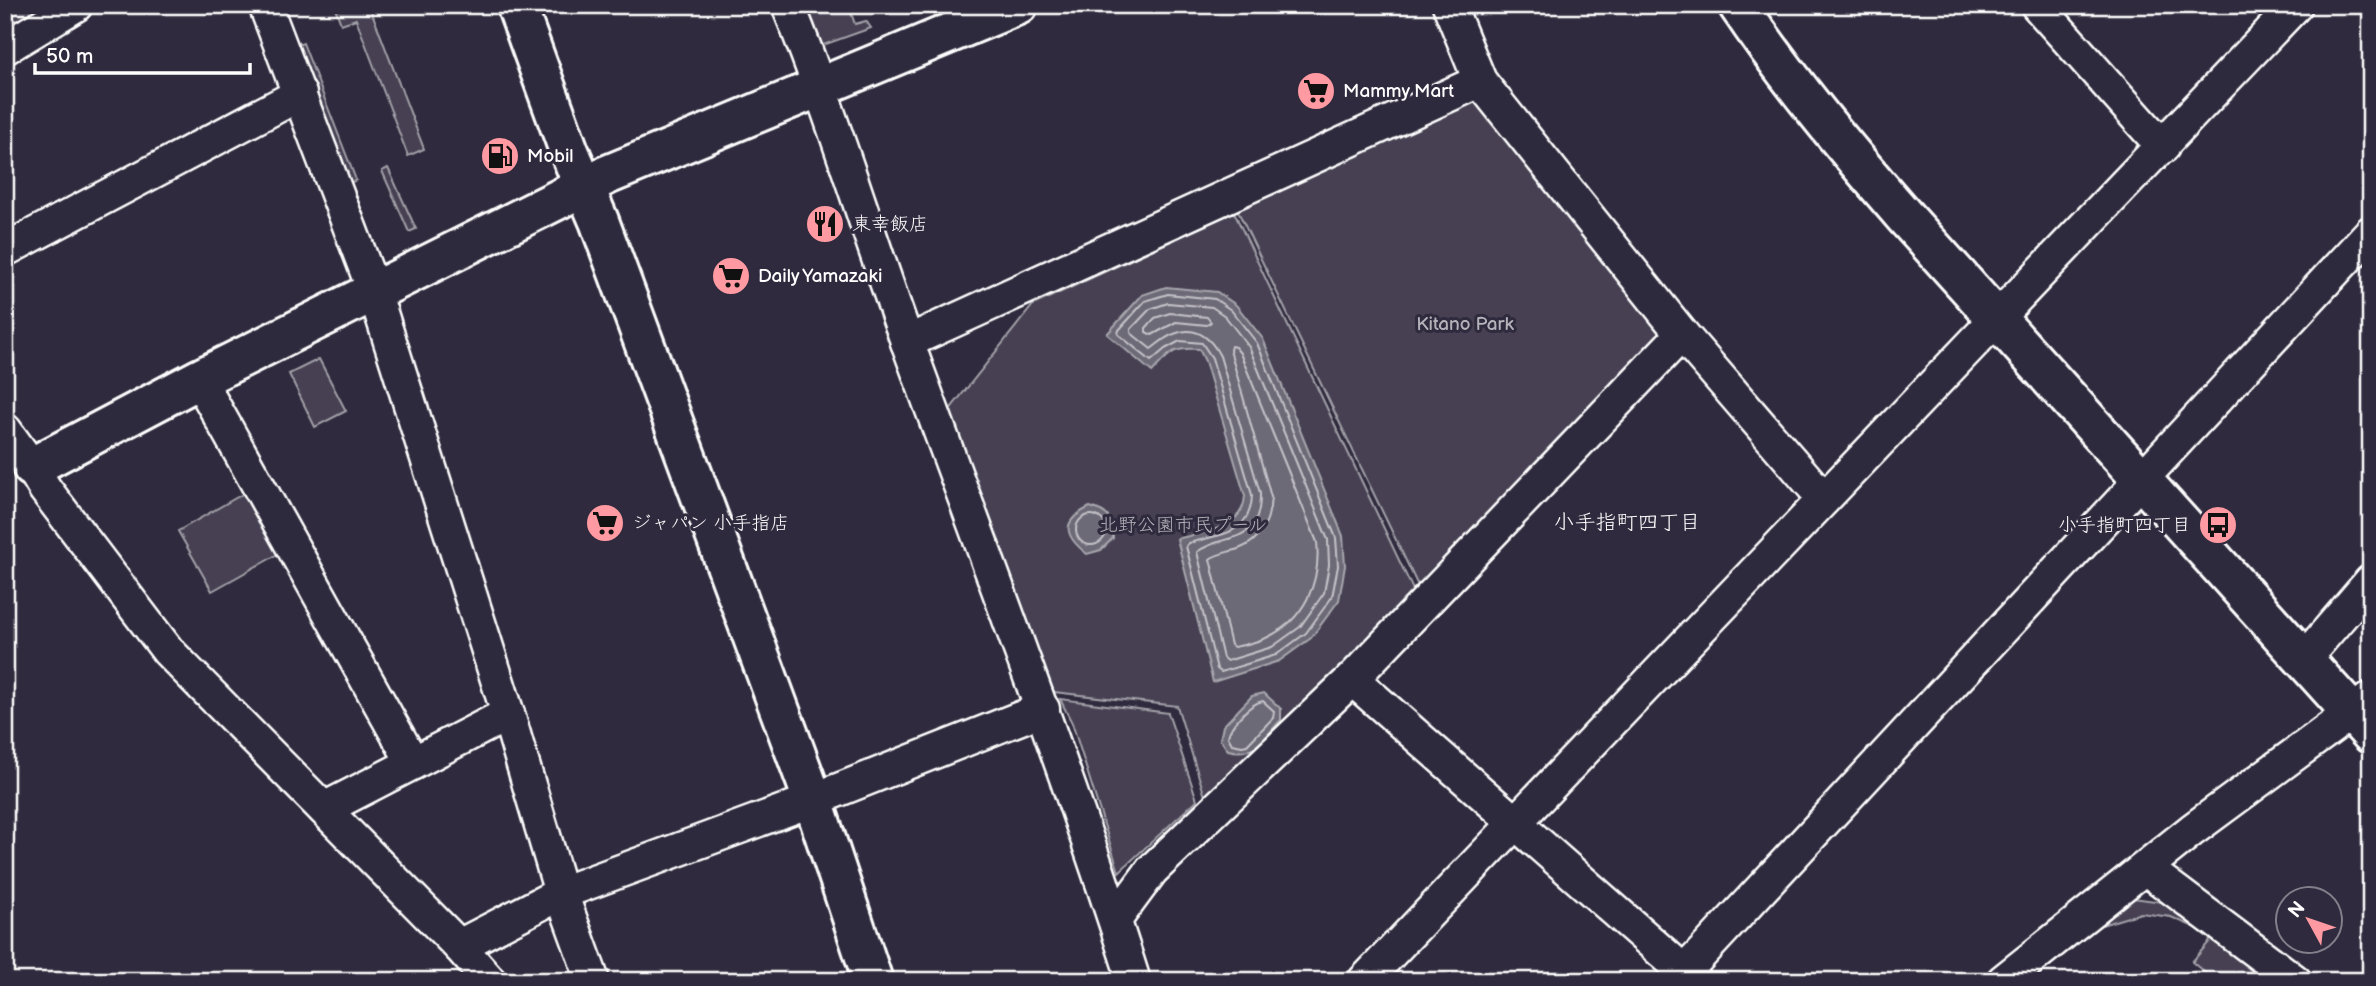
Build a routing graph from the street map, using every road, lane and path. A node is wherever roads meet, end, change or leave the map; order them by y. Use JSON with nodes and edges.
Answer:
{"nodes":[{"id":1,"x":76,"y":5,"type":"edge"},
{"id":2,"x":265,"y":5,"type":"edge"},
{"id":3,"x":516,"y":5,"type":"edge"},
{"id":4,"x":788,"y":5,"type":"edge"},
{"id":5,"x":1018,"y":5,"type":"edge"},
{"id":6,"x":1449,"y":5,"type":"edge"},
{"id":7,"x":1738,"y":5,"type":"edge"},
{"id":8,"x":2037,"y":5,"type":"edge"},
{"id":9,"x":2296,"y":5,"type":"edge"},
{"id":10,"x":5,"y":48,"type":"edge"},
{"id":11,"x":1480,"y":81,"type":"junction"},
{"id":12,"x":819,"y":87,"type":"junction"},
{"id":13,"x":300,"y":94,"type":"junction"},
{"id":14,"x":2163,"y":147,"type":"junction"},
{"id":15,"x":584,"y":186,"type":"junction"},
{"id":16,"x":2371,"y":232,"type":"edge"},
{"id":17,"x":5,"y":250,"type":"edge"},
{"id":18,"x":374,"y":291,"type":"junction"},
{"id":19,"x":1995,"y":319,"type":"junction"},
{"id":20,"x":1682,"y":334,"type":"junction"},
{"id":21,"x":907,"y":341,"type":"junction"},
{"id":22,"x":199,"y":379,"type":"junction"},
{"id":23,"x":5,"y":430,"type":"edge"},
{"id":24,"x":33,"y":467,"type":"junction"},
{"id":25,"x":2142,"y":480,"type":"junction"},
{"id":26,"x":1824,"y":499,"type":"junction"},
{"id":27,"x":2371,"y":581,"type":"edge"},
{"id":28,"x":2304,"y":659,"type":"junction"},
{"id":29,"x":1352,"y":679,"type":"junction"},
{"id":30,"x":1043,"y":709,"type":"junction"},
{"id":31,"x":508,"y":714,"type":"junction"},
{"id":32,"x":2364,"y":715,"type":"edge"},
{"id":33,"x":413,"y":763,"type":"junction"},
{"id":34,"x":813,"y":800,"type":"junction"},
{"id":35,"x":324,"y":809,"type":"junction"},
{"id":36,"x":1515,"y":823,"type":"junction"},
{"id":37,"x":2145,"y":868,"type":"junction"},
{"id":38,"x":561,"y":893,"type":"junction"},
{"id":39,"x":1115,"y":920,"type":"junction"},
{"id":40,"x":459,"y":946,"type":"junction"},
{"id":41,"x":1685,"y":978,"type":"edge"},
{"id":42,"x":490,"y":981,"type":"edge"},
{"id":43,"x":593,"y":981,"type":"edge"},
{"id":44,"x":873,"y":981,"type":"edge"},
{"id":45,"x":1134,"y":981,"type":"edge"},
{"id":46,"x":1364,"y":981,"type":"edge"},
{"id":47,"x":2003,"y":981,"type":"edge"},
{"id":48,"x":2295,"y":981,"type":"edge"}],
"edges":[{"from":1,"to":10,"type":"street"},
{"from":2,"to":13,"type":"street"},
{"from":3,"to":15,"type":"street"},
{"from":4,"to":12,"type":"street"},
{"from":5,"to":12,"type":"street"},
{"from":6,"to":11,"type":"street"},
{"from":7,"to":19,"type":"street"},
{"from":8,"to":14,"type":"street"},
{"from":9,"to":14,"type":"street"},
{"from":11,"to":20,"type":"street"},
{"from":11,"to":21,"type":"street"},
{"from":12,"to":15,"type":"street"},
{"from":12,"to":21,"type":"street"},
{"from":13,"to":17,"type":"street"},
{"from":13,"to":18,"type":"street"},
{"from":14,"to":19,"type":"street"},
{"from":15,"to":18,"type":"street"},
{"from":15,"to":34,"type":"street"},
{"from":16,"to":25,"type":"street"},
{"from":18,"to":22,"type":"street"},
{"from":18,"to":31,"type":"street"},
{"from":19,"to":25,"type":"street"},
{"from":19,"to":26,"type":"street"},
{"from":20,"to":26,"type":"street"},
{"from":20,"to":29,"type":"street"},
{"from":21,"to":30,"type":"street"},
{"from":22,"to":24,"type":"street"},
{"from":22,"to":33,"type":"street"},
{"from":23,"to":24,"type":"street"},
{"from":24,"to":35,"type":"street"},
{"from":25,"to":28,"type":"street"},
{"from":25,"to":41,"type":"street"},
{"from":26,"to":36,"type":"street"},
{"from":27,"to":28,"type":"street"},
{"from":28,"to":32,"type":"street"},
{"from":29,"to":36,"type":"street"},
{"from":29,"to":39,"type":"street"},
{"from":30,"to":34,"type":"street"},
{"from":30,"to":39,"type":"street"},
{"from":31,"to":33,"type":"street"},
{"from":31,"to":38,"type":"street"},
{"from":32,"to":37,"type":"street"},
{"from":33,"to":35,"type":"street"},
{"from":34,"to":38,"type":"street"},
{"from":34,"to":44,"type":"street"},
{"from":35,"to":40,"type":"street"},
{"from":36,"to":41,"type":"street"},
{"from":36,"to":46,"type":"street"},
{"from":37,"to":47,"type":"street"},
{"from":37,"to":48,"type":"street"},
{"from":38,"to":40,"type":"street"},
{"from":38,"to":43,"type":"street"},
{"from":39,"to":45,"type":"street"},
{"from":40,"to":42,"type":"street"}]}
